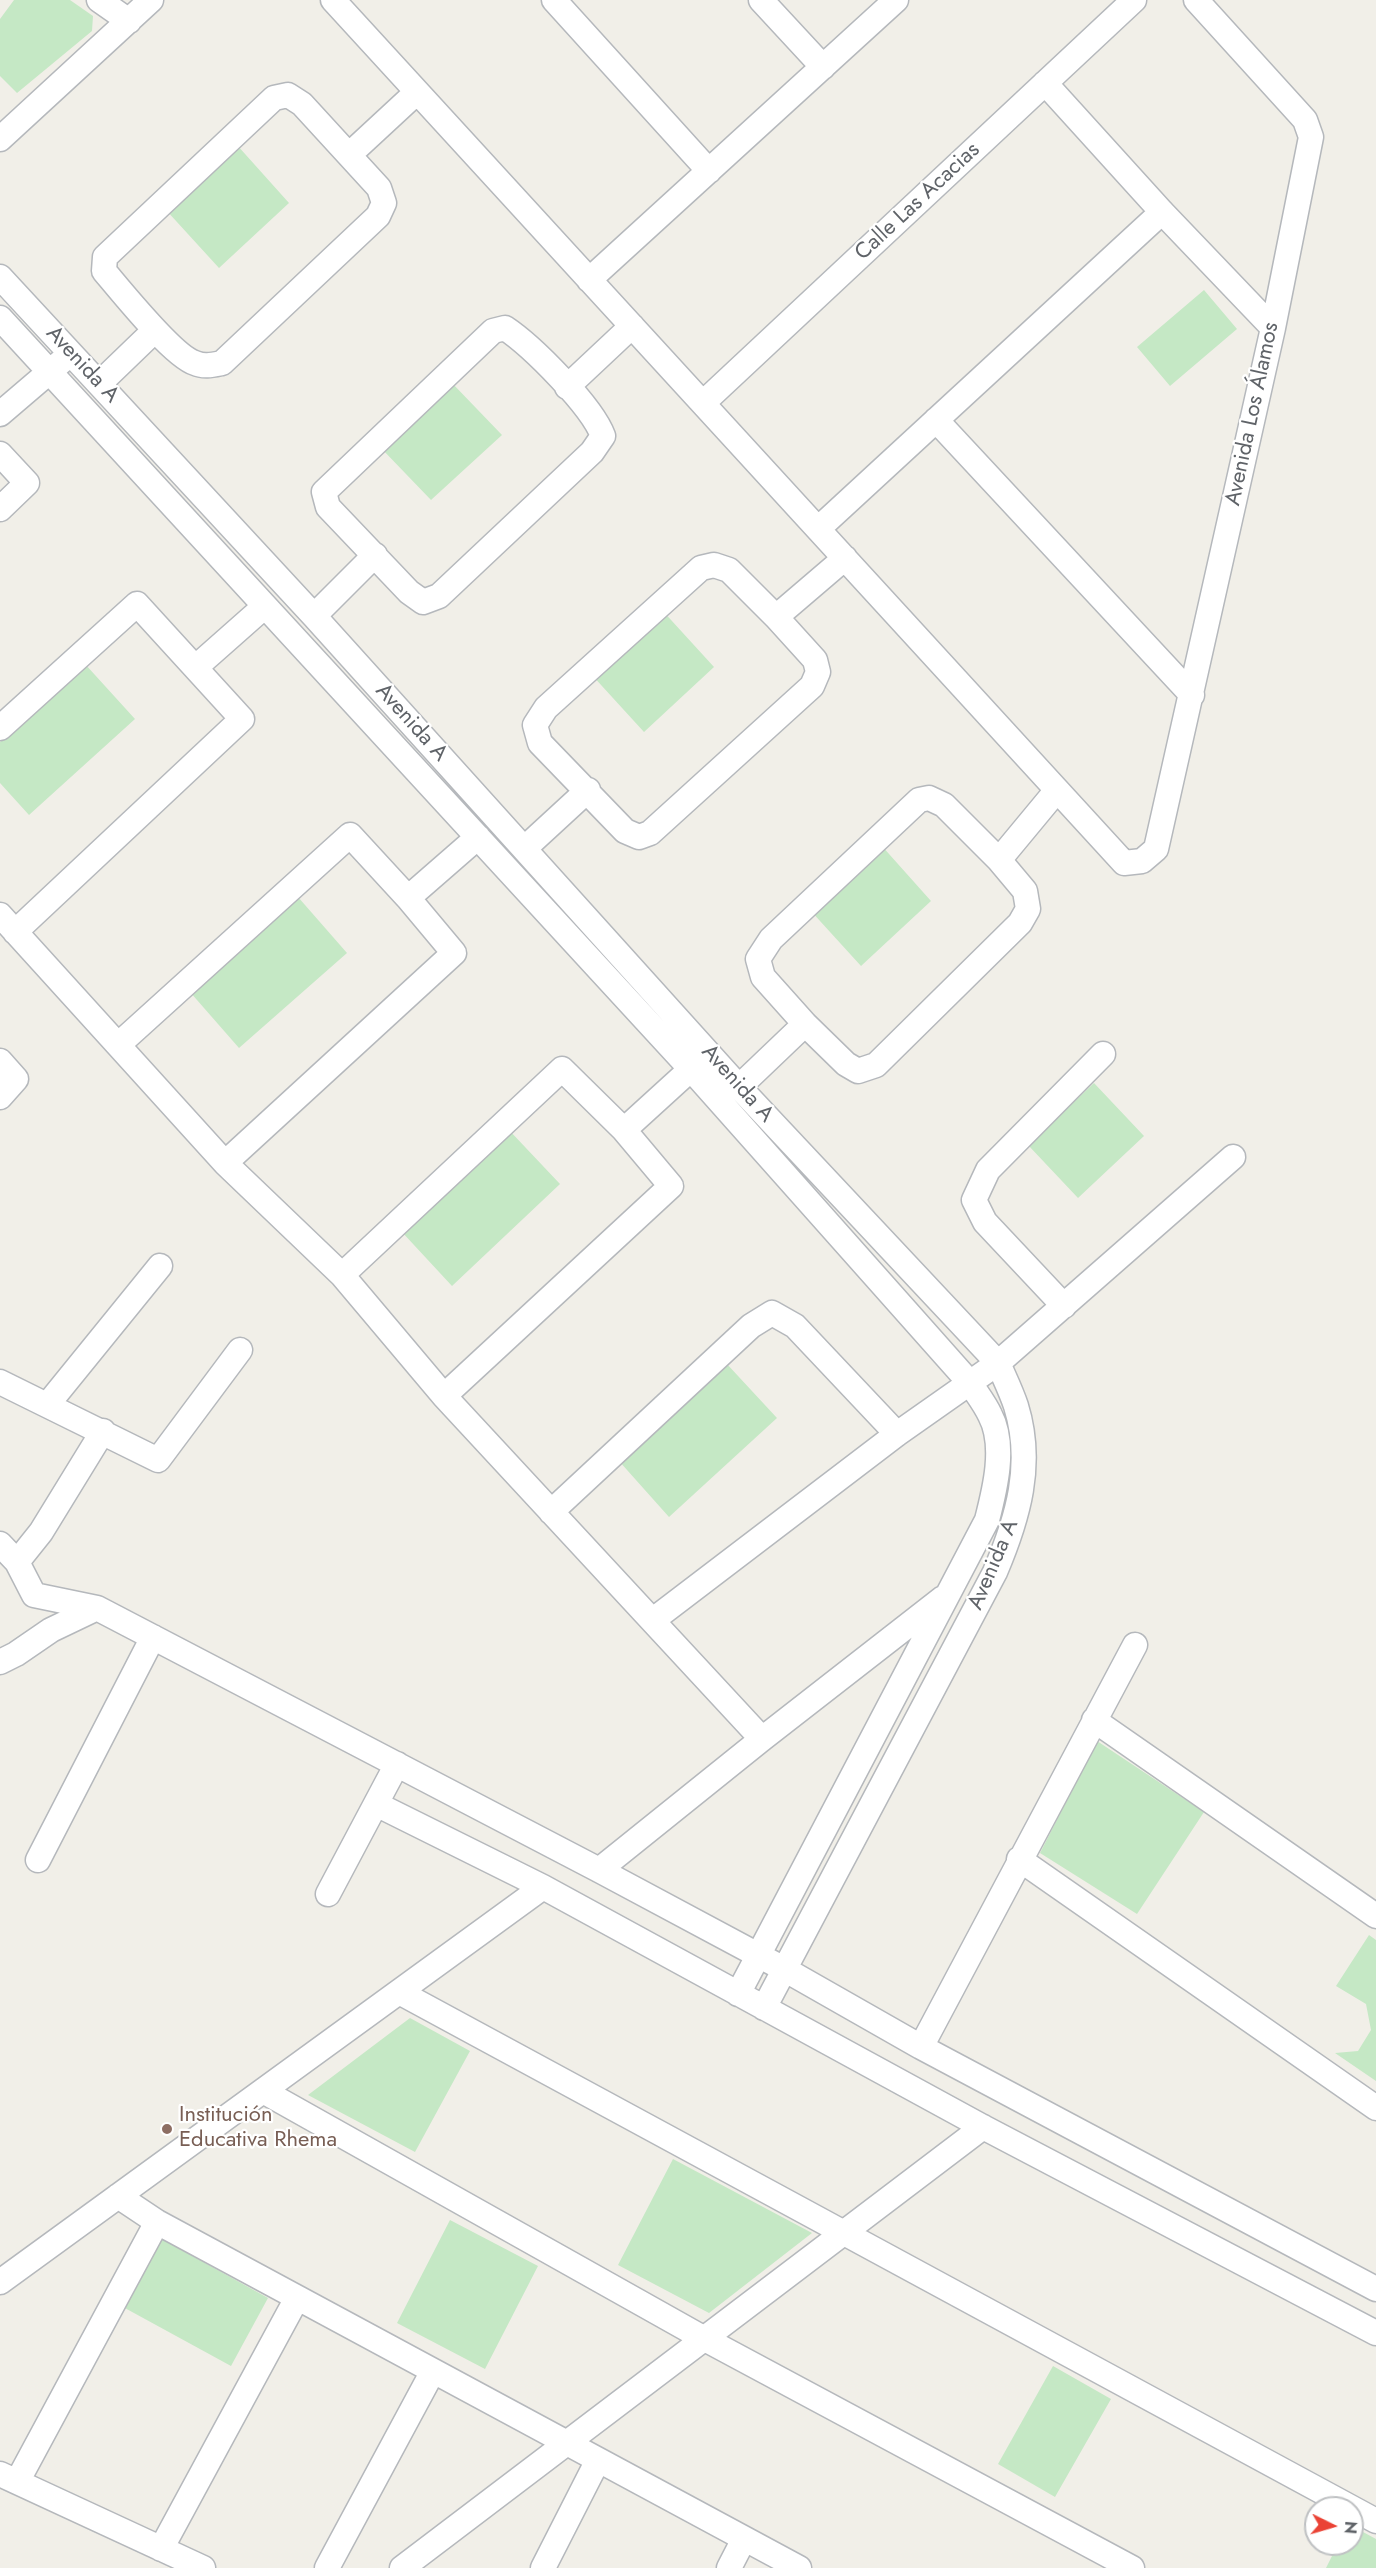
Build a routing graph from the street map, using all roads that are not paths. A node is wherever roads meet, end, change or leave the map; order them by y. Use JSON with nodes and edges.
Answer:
{"nodes":[{"id":1,"x":99,"y":0,"type":"edge"},
{"id":2,"x":151,"y":0,"type":"edge"},
{"id":3,"x":333,"y":0,"type":"edge"},
{"id":4,"x":554,"y":0,"type":"edge"},
{"id":5,"x":761,"y":0,"type":"edge"},
{"id":6,"x":896,"y":0,"type":"edge"},
{"id":7,"x":1134,"y":0,"type":"edge"},
{"id":8,"x":1196,"y":0,"type":"edge"},
{"id":9,"x":129,"y":21,"type":"junction"},
{"id":10,"x":823,"y":67,"type":"junction"},
{"id":11,"x":1045,"y":83,"type":"junction"},
{"id":12,"x":417,"y":92,"type":"junction"},
{"id":13,"x":0,"y":139,"type":"edge"},
{"id":14,"x":350,"y":154,"type":"junction"},
{"id":15,"x":709,"y":171,"type":"junction"},
{"id":16,"x":1162,"y":212,"type":"junction"},
{"id":17,"x":0,"y":277,"type":"edge"},
{"id":18,"x":589,"y":280,"type":"junction"},
{"id":19,"x":0,"y":318,"type":"edge"},
{"id":20,"x":632,"y":326,"type":"junction"},
{"id":21,"x":1273,"y":328,"type":"junction"},
{"id":22,"x":155,"y":330,"type":"junction"},
{"id":23,"x":71,"y":354,"type":"junction"},
{"id":24,"x":50,"y":372,"type":"junction"},
{"id":25,"x":100,"y":383,"type":"junction"},
{"id":26,"x":567,"y":387,"type":"junction"},
{"id":27,"x":703,"y":404,"type":"junction"},
{"id":28,"x":0,"y":414,"type":"edge"},
{"id":29,"x":936,"y":420,"type":"junction"},
{"id":30,"x":0,"y":454,"type":"edge"},
{"id":31,"x":0,"y":509,"type":"edge"},
{"id":32,"x":818,"y":529,"type":"junction"},
{"id":33,"x":375,"y":555,"type":"junction"},
{"id":34,"x":845,"y":558,"type":"junction"},
{"id":35,"x":265,"y":606,"type":"junction"},
{"id":36,"x":314,"y":616,"type":"junction"},
{"id":37,"x":776,"y":617,"type":"junction"},
{"id":38,"x":196,"y":667,"type":"junction"},
{"id":39,"x":1192,"y":695,"type":"junction"},
{"id":40,"x":0,"y":728,"type":"edge"},
{"id":41,"x":588,"y":790,"type":"junction"},
{"id":42,"x":1057,"y":790,"type":"junction"},
{"id":43,"x":520,"y":842,"type":"junction"},
{"id":44,"x":486,"y":846,"type":"junction"},
{"id":45,"x":999,"y":860,"type":"junction"},
{"id":46,"x":408,"y":897,"type":"junction"},
{"id":47,"x":8,"y":923,"type":"edge"},
{"id":48,"x":805,"y":1024,"type":"junction"},
{"id":49,"x":118,"y":1045,"type":"junction"},
{"id":50,"x":1102,"y":1053,"type":"dead end"},
{"id":51,"x":0,"y":1061,"type":"edge"},
{"id":52,"x":691,"y":1069,"type":"junction"},
{"id":53,"x":739,"y":1087,"type":"junction"},
{"id":54,"x":0,"y":1097,"type":"edge"},
{"id":55,"x":624,"y":1130,"type":"junction"},
{"id":56,"x":1233,"y":1157,"type":"dead end"},
{"id":57,"x":225,"y":1163,"type":"junction"},
{"id":58,"x":159,"y":1266,"type":"dead end"},
{"id":59,"x":342,"y":1275,"type":"junction"},
{"id":60,"x":1064,"y":1306,"type":"junction"},
{"id":61,"x":240,"y":1350,"type":"dead end"},
{"id":62,"x":998,"y":1363,"type":"junction"},
{"id":63,"x":0,"y":1382,"type":"edge"},
{"id":64,"x":970,"y":1383,"type":"junction"},
{"id":65,"x":444,"y":1396,"type":"junction"},
{"id":66,"x":48,"y":1404,"type":"junction"},
{"id":67,"x":103,"y":1431,"type":"junction"},
{"id":68,"x":897,"y":1434,"type":"junction"},
{"id":69,"x":551,"y":1512,"type":"junction"},
{"id":70,"x":0,"y":1544,"type":"edge"},
{"id":71,"x":17,"y":1562,"type":"junction"},
{"id":72,"x":950,"y":1593,"type":"junction"},
{"id":73,"x":97,"y":1608,"type":"junction"},
{"id":74,"x":653,"y":1620,"type":"junction"},
{"id":75,"x":153,"y":1637,"type":"junction"},
{"id":76,"x":1135,"y":1645,"type":"dead end"},
{"id":77,"x":0,"y":1662,"type":"edge"},
{"id":78,"x":1094,"y":1719,"type":"junction"},
{"id":79,"x":762,"y":1739,"type":"junction"},
{"id":80,"x":397,"y":1764,"type":"junction"},
{"id":81,"x":376,"y":1804,"type":"junction"},
{"id":82,"x":1019,"y":1859,"type":"junction"},
{"id":83,"x":38,"y":1860,"type":"dead end"},
{"id":84,"x":599,"y":1870,"type":"junction"},
{"id":85,"x":543,"y":1887,"type":"junction"},
{"id":86,"x":328,"y":1894,"type":"dead end"},
{"id":87,"x":1376,"y":1916,"type":"edge"},
{"id":88,"x":758,"y":1955,"type":"junction"},
{"id":89,"x":784,"y":1970,"type":"junction"},
{"id":90,"x":399,"y":1992,"type":"junction"},
{"id":91,"x":738,"y":1994,"type":"junction"},
{"id":92,"x":764,"y":2008,"type":"junction"},
{"id":93,"x":921,"y":2047,"type":"junction"},
{"id":94,"x":263,"y":2091,"type":"junction"},
{"id":95,"x":1376,"y":2108,"type":"edge"},
{"id":96,"x":983,"y":2127,"type":"junction"},
{"id":97,"x":118,"y":2196,"type":"junction"},
{"id":98,"x":157,"y":2222,"type":"junction"},
{"id":99,"x":844,"y":2232,"type":"junction"},
{"id":100,"x":0,"y":2282,"type":"edge"},
{"id":101,"x":1374,"y":2284,"type":"edge"},
{"id":102,"x":297,"y":2298,"type":"junction"},
{"id":103,"x":1376,"y":2332,"type":"edge"},
{"id":104,"x":703,"y":2338,"type":"junction"},
{"id":105,"x":433,"y":2371,"type":"junction"},
{"id":106,"x":567,"y":2443,"type":"junction"},
{"id":107,"x":597,"y":2460,"type":"junction"},
{"id":108,"x":9,"y":2478,"type":"edge"},
{"id":109,"x":1376,"y":2521,"type":"edge"},
{"id":110,"x":744,"y":2539,"type":"junction"},
{"id":111,"x":161,"y":2549,"type":"junction"},
{"id":112,"x":202,"y":2568,"type":"edge"},
{"id":113,"x":327,"y":2568,"type":"edge"},
{"id":114,"x":402,"y":2568,"type":"edge"},
{"id":115,"x":543,"y":2568,"type":"edge"},
{"id":116,"x":729,"y":2568,"type":"edge"},
{"id":117,"x":799,"y":2568,"type":"edge"},
{"id":118,"x":1132,"y":2568,"type":"edge"}],
"edges":[{"from":1,"to":9,"type":"street"},
{"from":2,"to":9,"type":"street"},
{"from":3,"to":12,"type":"street"},
{"from":4,"to":15,"type":"street"},
{"from":5,"to":10,"type":"street"},
{"from":6,"to":10,"type":"street"},
{"from":7,"to":11,"type":"street","name":"Calle Las Acacias"},
{"from":8,"to":21,"type":"street","name":"Avenida Los Álamos"},
{"from":9,"to":13,"type":"street"},
{"from":10,"to":15,"type":"street"},
{"from":11,"to":16,"type":"street"},
{"from":11,"to":27,"type":"street","name":"Calle Las Acacias"},
{"from":12,"to":14,"type":"street"},
{"from":12,"to":18,"type":"street"},
{"from":14,"to":22,"type":"street"},
{"from":14,"to":22,"type":"street"},
{"from":15,"to":18,"type":"street"},
{"from":16,"to":21,"type":"street"},
{"from":16,"to":29,"type":"street"},
{"from":17,"to":23,"type":"street","name":"Avenida A"},
{"from":18,"to":20,"type":"street"},
{"from":19,"to":24,"type":"street","name":"Avenida A"},
{"from":20,"to":26,"type":"street"},
{"from":20,"to":27,"type":"street"},
{"from":21,"to":39,"type":"street","name":"Avenida Los Álamos"},
{"from":22,"to":25,"type":"street"},
{"from":23,"to":24,"type":"street"},
{"from":23,"to":25,"type":"street","name":"Avenida A"},
{"from":24,"to":28,"type":"street"},
{"from":24,"to":35,"type":"street","name":"Avenida A"},
{"from":25,"to":36,"type":"street","name":"Avenida A"},
{"from":26,"to":33,"type":"street"},
{"from":26,"to":33,"type":"street"},
{"from":27,"to":32,"type":"street"},
{"from":29,"to":32,"type":"street"},
{"from":29,"to":39,"type":"street"},
{"from":30,"to":31,"type":"street"},
{"from":32,"to":34,"type":"street"},
{"from":33,"to":36,"type":"street"},
{"from":34,"to":37,"type":"street"},
{"from":34,"to":42,"type":"street"},
{"from":35,"to":38,"type":"street"},
{"from":35,"to":44,"type":"street","name":"Avenida A"},
{"from":36,"to":43,"type":"street","name":"Avenida A"},
{"from":37,"to":41,"type":"street"},
{"from":37,"to":41,"type":"street"},
{"from":38,"to":40,"type":"street"},
{"from":38,"to":47,"type":"street"},
{"from":39,"to":42,"type":"street","name":"Avenida Los Álamos"},
{"from":41,"to":43,"type":"street"},
{"from":42,"to":45,"type":"street"},
{"from":43,"to":44,"type":"street"},
{"from":43,"to":53,"type":"street","name":"Avenida A"},
{"from":44,"to":46,"type":"street"},
{"from":44,"to":52,"type":"street","name":"Avenida A"},
{"from":45,"to":48,"type":"street"},
{"from":45,"to":48,"type":"street"},
{"from":46,"to":49,"type":"street"},
{"from":46,"to":57,"type":"street"},
{"from":47,"to":49,"type":"street"},
{"from":48,"to":53,"type":"street"},
{"from":49,"to":57,"type":"street"},
{"from":50,"to":60,"type":"street"},
{"from":51,"to":54,"type":"street"},
{"from":52,"to":55,"type":"street"},
{"from":52,"to":64,"type":"street","name":"Avenida A"},
{"from":53,"to":62,"type":"street","name":"Avenida A"},
{"from":55,"to":59,"type":"street"},
{"from":55,"to":65,"type":"street"},
{"from":56,"to":60,"type":"street"},
{"from":57,"to":59,"type":"street"},
{"from":58,"to":66,"type":"street"},
{"from":59,"to":65,"type":"street"},
{"from":60,"to":62,"type":"street"},
{"from":61,"to":67,"type":"street"},
{"from":62,"to":64,"type":"street"},
{"from":62,"to":89,"type":"street","name":"Avenida A"},
{"from":63,"to":66,"type":"street"},
{"from":64,"to":68,"type":"street"},
{"from":64,"to":72,"type":"street","name":"Avenida A"},
{"from":65,"to":69,"type":"street"},
{"from":66,"to":67,"type":"street"},
{"from":67,"to":71,"type":"street"},
{"from":68,"to":69,"type":"street"},
{"from":68,"to":74,"type":"street"},
{"from":69,"to":74,"type":"street"},
{"from":70,"to":71,"type":"street"},
{"from":71,"to":73,"type":"street"},
{"from":72,"to":79,"type":"street"},
{"from":72,"to":88,"type":"street","name":"Avenida A"},
{"from":73,"to":75,"type":"street"},
{"from":73,"to":77,"type":"street"},
{"from":74,"to":79,"type":"street"},
{"from":75,"to":80,"type":"street"},
{"from":75,"to":83,"type":"street"},
{"from":76,"to":78,"type":"street"},
{"from":78,"to":82,"type":"street"},
{"from":78,"to":87,"type":"street"},
{"from":79,"to":84,"type":"street"},
{"from":80,"to":81,"type":"street"},
{"from":80,"to":84,"type":"street"},
{"from":81,"to":85,"type":"street"},
{"from":81,"to":86,"type":"street"},
{"from":82,"to":93,"type":"street"},
{"from":82,"to":95,"type":"street"},
{"from":84,"to":88,"type":"street"},
{"from":85,"to":90,"type":"street"},
{"from":85,"to":91,"type":"street"},
{"from":88,"to":89,"type":"street"},
{"from":88,"to":91,"type":"street","name":"Avenida A"},
{"from":89,"to":92,"type":"street","name":"Avenida A"},
{"from":89,"to":93,"type":"street"},
{"from":90,"to":94,"type":"street"},
{"from":90,"to":99,"type":"street"},
{"from":91,"to":92,"type":"street"},
{"from":92,"to":96,"type":"street"},
{"from":93,"to":101,"type":"street"},
{"from":94,"to":97,"type":"street"},
{"from":94,"to":104,"type":"street"},
{"from":96,"to":99,"type":"street"},
{"from":96,"to":103,"type":"street"},
{"from":97,"to":98,"type":"street"},
{"from":97,"to":100,"type":"street"},
{"from":98,"to":102,"type":"street"},
{"from":98,"to":108,"type":"street"},
{"from":99,"to":104,"type":"street"},
{"from":99,"to":109,"type":"street"},
{"from":102,"to":105,"type":"street"},
{"from":102,"to":111,"type":"street"},
{"from":104,"to":106,"type":"street"},
{"from":104,"to":118,"type":"street"},
{"from":105,"to":106,"type":"street"},
{"from":105,"to":113,"type":"street"},
{"from":106,"to":107,"type":"street"},
{"from":106,"to":114,"type":"street"},
{"from":107,"to":110,"type":"street"},
{"from":107,"to":115,"type":"street"},
{"from":108,"to":111,"type":"street"},
{"from":110,"to":116,"type":"street"},
{"from":110,"to":117,"type":"street"},
{"from":111,"to":112,"type":"street"}]}
